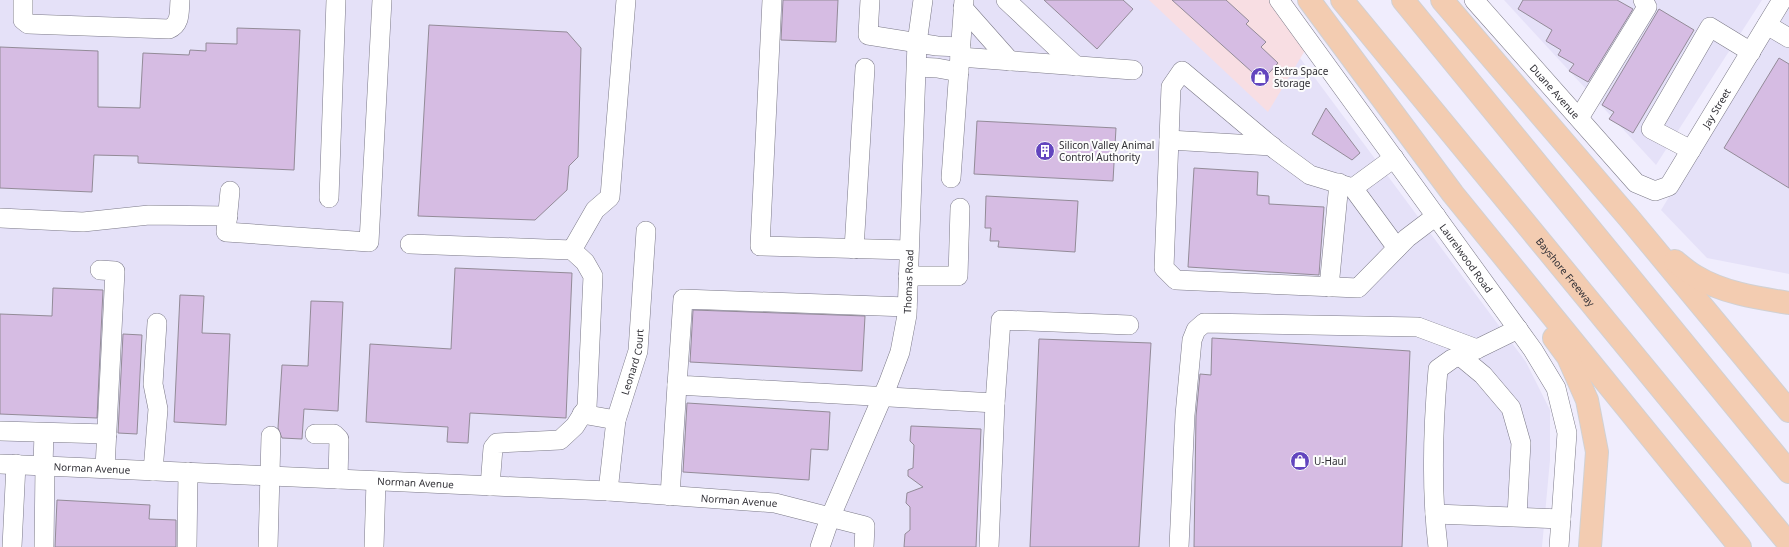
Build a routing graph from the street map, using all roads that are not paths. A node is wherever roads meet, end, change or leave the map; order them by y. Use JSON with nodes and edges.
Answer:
{"nodes":[{"id":1,"x":23,"y":0,"type":"edge"},
{"id":2,"x":180,"y":0,"type":"edge"},
{"id":3,"x":336,"y":0,"type":"edge"},
{"id":4,"x":382,"y":0,"type":"edge"},
{"id":5,"x":626,"y":0,"type":"edge"},
{"id":6,"x":772,"y":0,"type":"edge"},
{"id":7,"x":870,"y":0,"type":"edge"},
{"id":8,"x":923,"y":0,"type":"edge"},
{"id":9,"x":1006,"y":0,"type":"edge"},
{"id":10,"x":1279,"y":0,"type":"edge"},
{"id":11,"x":1309,"y":0,"type":"edge"},
{"id":12,"x":1342,"y":0,"type":"edge"},
{"id":13,"x":1403,"y":0,"type":"edge"},
{"id":14,"x":1442,"y":0,"type":"edge"},
{"id":15,"x":1474,"y":0,"type":"edge"},
{"id":16,"x":1643,"y":0,"type":"edge"},
{"id":17,"x":1782,"y":0,"type":"edge"},
{"id":18,"x":964,"y":4,"type":"edge"},
{"id":19,"x":1767,"y":25,"type":"junction"},
{"id":20,"x":1789,"y":38,"type":"edge"},
{"id":21,"x":917,"y":43,"type":"junction"},
{"id":22,"x":1751,"y":52,"type":"junction"},
{"id":23,"x":960,"y":59,"type":"junction"},
{"id":24,"x":1010,"y":61,"type":"junction"},
{"id":25,"x":1076,"y":66,"type":"junction"},
{"id":26,"x":917,"y":67,"type":"junction"},
{"id":27,"x":865,"y":68,"type":"dead end"},
{"id":28,"x":1133,"y":70,"type":"dead end"},
{"id":29,"x":1578,"y":118,"type":"junction"},
{"id":30,"x":1169,"y":140,"type":"junction"},
{"id":31,"x":1272,"y":146,"type":"junction"},
{"id":32,"x":1691,"y":150,"type":"junction"},
{"id":33,"x":1394,"y":158,"type":"junction"},
{"id":34,"x":951,"y":178,"type":"dead end"},
{"id":35,"x":1636,"y":183,"type":"joint"},
{"id":36,"x":1346,"y":186,"type":"junction"},
{"id":37,"x":230,"y":191,"type":"dead end"},
{"id":38,"x":1453,"y":194,"type":"junction"},
{"id":39,"x":329,"y":198,"type":"dead end"},
{"id":40,"x":960,"y":208,"type":"dead end"},
{"id":41,"x":228,"y":216,"type":"junction"},
{"id":42,"x":1436,"y":216,"type":"junction"},
{"id":43,"x":0,"y":218,"type":"edge"},
{"id":44,"x":1629,"y":218,"type":"junction"},
{"id":45,"x":646,"y":231,"type":"dead end"},
{"id":46,"x":410,"y":244,"type":"dead end"},
{"id":47,"x":1397,"y":248,"type":"junction"},
{"id":48,"x":854,"y":249,"type":"junction"},
{"id":49,"x":572,"y":250,"type":"junction"},
{"id":50,"x":909,"y":250,"type":"junction"},
{"id":51,"x":100,"y":270,"type":"dead end"},
{"id":52,"x":908,"y":276,"type":"junction"},
{"id":53,"x":1329,"y":287,"type":"junction"},
{"id":54,"x":1789,"y":303,"type":"edge"},
{"id":55,"x":907,"y":307,"type":"junction"},
{"id":56,"x":158,"y":323,"type":"dead end"},
{"id":57,"x":1129,"y":325,"type":"dead end"},
{"id":58,"x":1518,"y":329,"type":"junction"},
{"id":59,"x":1478,"y":349,"type":"junction"},
{"id":60,"x":1460,"y":356,"type":"junction"},
{"id":61,"x":677,"y":385,"type":"junction"},
{"id":62,"x":883,"y":397,"type":"junction"},
{"id":63,"x":995,"y":403,"type":"junction"},
{"id":64,"x":1789,"y":411,"type":"edge"},
{"id":65,"x":582,"y":414,"type":"junction"},
{"id":66,"x":616,"y":420,"type":"junction"},
{"id":67,"x":0,"y":431,"type":"edge"},
{"id":68,"x":44,"y":433,"type":"junction"},
{"id":69,"x":106,"y":434,"type":"junction"},
{"id":70,"x":315,"y":434,"type":"dead end"},
{"id":71,"x":271,"y":436,"type":"dead end"},
{"id":72,"x":8,"y":464,"type":"edge"},
{"id":73,"x":44,"y":466,"type":"junction"},
{"id":74,"x":105,"y":468,"type":"junction"},
{"id":75,"x":153,"y":470,"type":"junction"},
{"id":76,"x":188,"y":472,"type":"junction"},
{"id":77,"x":1789,"y":472,"type":"edge"},
{"id":78,"x":269,"y":476,"type":"junction"},
{"id":79,"x":338,"y":479,"type":"junction"},
{"id":80,"x":376,"y":481,"type":"junction"},
{"id":81,"x":490,"y":486,"type":"junction"},
{"id":82,"x":608,"y":491,"type":"junction"},
{"id":83,"x":670,"y":496,"type":"junction"},
{"id":84,"x":1434,"y":514,"type":"junction"},
{"id":85,"x":1517,"y":516,"type":"junction"},
{"id":86,"x":830,"y":518,"type":"junction"},
{"id":87,"x":1561,"y":519,"type":"junction"},
{"id":88,"x":1789,"y":544,"type":"edge"},
{"id":89,"x":12,"y":547,"type":"edge"},
{"id":90,"x":44,"y":547,"type":"edge"},
{"id":91,"x":187,"y":547,"type":"edge"},
{"id":92,"x":268,"y":547,"type":"edge"},
{"id":93,"x":374,"y":547,"type":"edge"},
{"id":94,"x":820,"y":547,"type":"edge"},
{"id":95,"x":864,"y":547,"type":"edge"},
{"id":96,"x":989,"y":547,"type":"edge"},
{"id":97,"x":1179,"y":547,"type":"edge"},
{"id":98,"x":1438,"y":547,"type":"edge"},
{"id":99,"x":1559,"y":547,"type":"edge"},
{"id":100,"x":1590,"y":547,"type":"edge"},
{"id":101,"x":1740,"y":547,"type":"edge"}],
"edges":[{"from":1,"to":2,"type":"street"},
{"from":3,"to":39,"type":"street"},
{"from":4,"to":41,"type":"street"},
{"from":5,"to":49,"type":"street"},
{"from":6,"to":48,"type":"street"},
{"from":7,"to":21,"type":"street"},
{"from":8,"to":21,"type":"street","name":"Thomas Road"},
{"from":9,"to":25,"type":"street"},
{"from":10,"to":33,"type":"street","name":"Laurelwood Road"},
{"from":11,"to":38,"type":"highway"},
{"from":12,"to":88,"type":"highway","name":"Bayshore Freeway"},
{"from":13,"to":77,"type":"highway"},
{"from":14,"to":44,"type":"highway"},
{"from":15,"to":29,"type":"street","name":"Duane Avenue"},
{"from":16,"to":29,"type":"street"},
{"from":17,"to":19,"type":"street","name":"Jay Street"},
{"from":18,"to":23,"type":"street"},
{"from":18,"to":24,"type":"street"},
{"from":19,"to":20,"type":"street"},
{"from":19,"to":22,"type":"street","name":"Jay Street"},
{"from":21,"to":23,"type":"street"},
{"from":21,"to":26,"type":"street","name":"Thomas Road"},
{"from":22,"to":32,"type":"street","name":"Jay Street"},
{"from":22,"to":32,"type":"street"},
{"from":23,"to":24,"type":"street"},
{"from":23,"to":26,"type":"street"},
{"from":23,"to":34,"type":"street"},
{"from":24,"to":25,"type":"street"},
{"from":25,"to":28,"type":"street"},
{"from":26,"to":50,"type":"street","name":"Thomas Road"},
{"from":27,"to":48,"type":"street"},
{"from":29,"to":35,"type":"street","name":"Duane Avenue"},
{"from":30,"to":31,"type":"street"},
{"from":30,"to":31,"type":"street"},
{"from":30,"to":53,"type":"street"},
{"from":31,"to":36,"type":"street"},
{"from":32,"to":35,"type":"street","name":"Jay Street"},
{"from":33,"to":36,"type":"street"},
{"from":33,"to":42,"type":"street","name":"Laurelwood Road"},
{"from":36,"to":47,"type":"street"},
{"from":36,"to":53,"type":"street"},
{"from":37,"to":41,"type":"street"},
{"from":38,"to":100,"type":"highway"},
{"from":38,"to":101,"type":"highway"},
{"from":40,"to":52,"type":"street"},
{"from":41,"to":43,"type":"street"},
{"from":42,"to":47,"type":"street"},
{"from":42,"to":58,"type":"street","name":"Laurelwood Road"},
{"from":44,"to":54,"type":"highway"},
{"from":44,"to":64,"type":"highway"},
{"from":45,"to":66,"type":"street","name":"Leonard Court"},
{"from":46,"to":49,"type":"street"},
{"from":47,"to":53,"type":"street"},
{"from":48,"to":50,"type":"street"},
{"from":49,"to":65,"type":"street"},
{"from":50,"to":52,"type":"street","name":"Thomas Road"},
{"from":51,"to":69,"type":"street"},
{"from":52,"to":55,"type":"street","name":"Thomas Road"},
{"from":55,"to":61,"type":"street"},
{"from":55,"to":62,"type":"street","name":"Thomas Road"},
{"from":56,"to":75,"type":"street"},
{"from":57,"to":63,"type":"street"},
{"from":58,"to":59,"type":"street"},
{"from":58,"to":87,"type":"street","name":"Laurelwood Road"},
{"from":59,"to":60,"type":"street"},
{"from":59,"to":97,"type":"street"},
{"from":60,"to":84,"type":"street"},
{"from":60,"to":85,"type":"street"},
{"from":61,"to":62,"type":"street"},
{"from":61,"to":83,"type":"street"},
{"from":62,"to":63,"type":"street"},
{"from":62,"to":86,"type":"street","name":"Thomas Road"},
{"from":63,"to":96,"type":"street"},
{"from":65,"to":66,"type":"street"},
{"from":65,"to":81,"type":"street"},
{"from":66,"to":82,"type":"street","name":"Leonard Court"},
{"from":67,"to":68,"type":"street"},
{"from":68,"to":69,"type":"street"},
{"from":68,"to":73,"type":"street"},
{"from":69,"to":74,"type":"street"},
{"from":70,"to":79,"type":"street"},
{"from":71,"to":78,"type":"street"},
{"from":72,"to":73,"type":"street","name":"Norman Avenue"},
{"from":72,"to":89,"type":"street"},
{"from":73,"to":74,"type":"street","name":"Norman Avenue"},
{"from":73,"to":90,"type":"street"},
{"from":74,"to":75,"type":"street","name":"Norman Avenue"},
{"from":75,"to":76,"type":"street","name":"Norman Avenue"},
{"from":76,"to":78,"type":"street","name":"Norman Avenue"},
{"from":76,"to":91,"type":"street"},
{"from":78,"to":79,"type":"street","name":"Norman Avenue"},
{"from":78,"to":92,"type":"street"},
{"from":79,"to":80,"type":"street","name":"Norman Avenue"},
{"from":80,"to":81,"type":"street","name":"Norman Avenue"},
{"from":80,"to":93,"type":"street"},
{"from":81,"to":82,"type":"street","name":"Norman Avenue"},
{"from":82,"to":83,"type":"street","name":"Norman Avenue"},
{"from":83,"to":86,"type":"street","name":"Norman Avenue"},
{"from":84,"to":85,"type":"street"},
{"from":84,"to":98,"type":"street"},
{"from":85,"to":87,"type":"street"},
{"from":86,"to":94,"type":"street","name":"Thomas Road"},
{"from":86,"to":95,"type":"street","name":"Norman Avenue"},
{"from":87,"to":99,"type":"street","name":"Laurelwood Road"}]}
